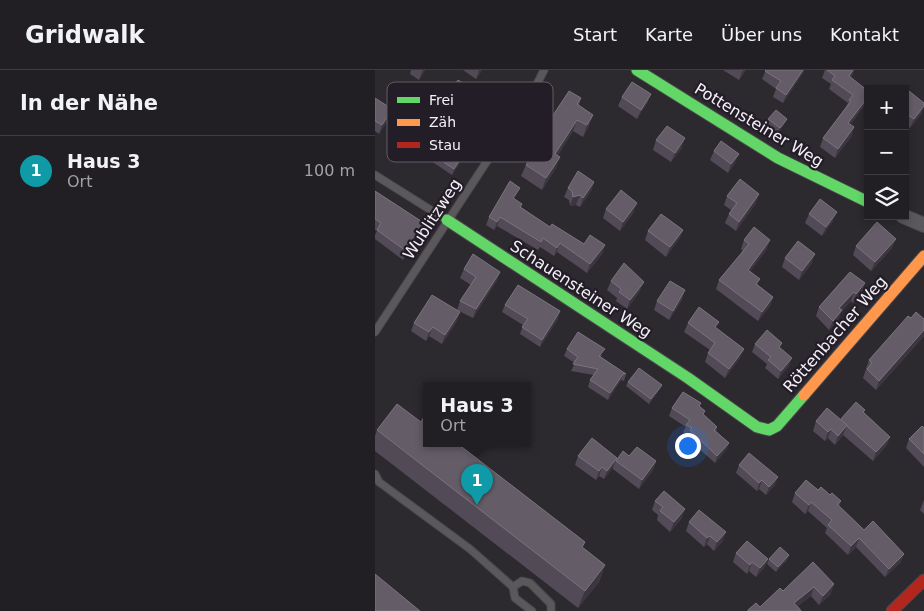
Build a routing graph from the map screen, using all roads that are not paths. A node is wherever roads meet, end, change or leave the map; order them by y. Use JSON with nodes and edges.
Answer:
{"nodes":[{"id":1,"x":544,"y":70,"type":"edge"},
{"id":2,"x":637,"y":70,"type":"edge"},
{"id":3,"x":538,"y":82,"type":"edge"},
{"id":4,"x":486,"y":162,"type":"edge"},
{"id":5,"x":375,"y":175,"type":"edge"},
{"id":6,"x":864,"y":200,"type":"edge"},
{"id":7,"x":909,"y":219,"type":"edge"},
{"id":8,"x":447,"y":220,"type":"junction"},
{"id":9,"x":924,"y":225,"type":"edge"},
{"id":10,"x":924,"y":256,"type":"edge"},
{"id":11,"x":375,"y":332,"type":"edge"},
{"id":12,"x":769,"y":430,"type":"joint"},
{"id":13,"x":375,"y":474,"type":"edge"},
{"id":14,"x":924,"y":580,"type":"edge"},
{"id":15,"x":513,"y":587,"type":"junction"},
{"id":16,"x":532,"y":611,"type":"edge"},
{"id":17,"x":551,"y":611,"type":"edge"},
{"id":18,"x":892,"y":611,"type":"edge"}],
"edges":[{"from":1,"to":3,"type":"lane","name":"Wublitzweg"},
{"from":2,"to":6,"type":"street","name":"Pottensteiner Weg"},
{"from":4,"to":8,"type":"lane","name":"Wublitzweg"},
{"from":5,"to":8,"type":"lane","name":"Schauensteiner Weg"},
{"from":7,"to":9,"type":"street"},
{"from":8,"to":11,"type":"lane","name":"Wublitzweg"},
{"from":8,"to":12,"type":"street","name":"Schauensteiner Weg"},
{"from":10,"to":12,"type":"street","name":"Röttenbacher Weg"},
{"from":13,"to":15,"type":"lane"},
{"from":14,"to":18,"type":"street"},
{"from":15,"to":16,"type":"lane"},
{"from":15,"to":17,"type":"lane"}]}
